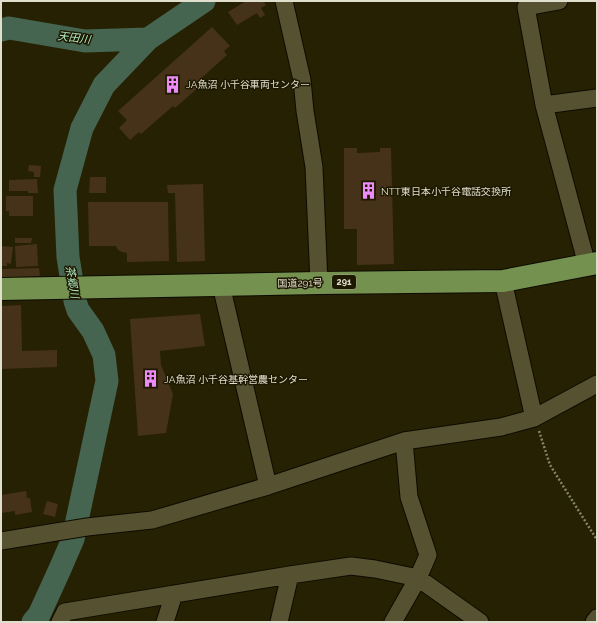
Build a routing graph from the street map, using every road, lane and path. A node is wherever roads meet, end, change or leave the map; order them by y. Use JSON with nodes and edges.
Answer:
{"nodes":[{"id":1,"x":284,"y":1,"type":"edge"},
{"id":2,"x":559,"y":1,"type":"edge"},
{"id":3,"x":597,"y":98,"type":"edge"},
{"id":4,"x":544,"y":105,"type":"junction"},
{"id":5,"x":592,"y":264,"type":"edge"},
{"id":6,"x":503,"y":280,"type":"junction"},
{"id":7,"x":320,"y":283,"type":"junction"},
{"id":8,"x":221,"y":285,"type":"junction"},
{"id":9,"x":1,"y":289,"type":"edge"},
{"id":10,"x":597,"y":384,"type":"edge"},
{"id":11,"x":534,"y":418,"type":"junction"},
{"id":12,"x":404,"y":441,"type":"junction"},
{"id":13,"x":268,"y":486,"type":"junction"},
{"id":14,"x":597,"y":540,"type":"edge"},
{"id":15,"x":1,"y":541,"type":"edge"},
{"id":16,"x":290,"y":575,"type":"junction"},
{"id":17,"x":418,"y":578,"type":"junction"},
{"id":18,"x":174,"y":594,"type":"junction"},
{"id":19,"x":597,"y":618,"type":"edge"},
{"id":20,"x":60,"y":622,"type":"edge"},
{"id":21,"x":165,"y":622,"type":"edge"},
{"id":22,"x":279,"y":622,"type":"edge"},
{"id":23,"x":393,"y":622,"type":"edge"},
{"id":24,"x":480,"y":622,"type":"edge"},
{"id":25,"x":594,"y":622,"type":"edge"}],
"edges":[{"from":1,"to":7,"type":"street"},
{"from":2,"to":4,"type":"street"},
{"from":3,"to":4,"type":"street"},
{"from":4,"to":5,"type":"street"},
{"from":5,"to":6,"type":"highway","name":"国道291号","number":"291"},
{"from":6,"to":7,"type":"highway","name":"国道291号","number":"291"},
{"from":6,"to":11,"type":"street"},
{"from":7,"to":8,"type":"highway","name":"国道291号","number":"291"},
{"from":8,"to":9,"type":"highway","name":"国道291号","number":"291"},
{"from":8,"to":13,"type":"street"},
{"from":10,"to":11,"type":"street"},
{"from":11,"to":12,"type":"street"},
{"from":11,"to":14,"type":"path"},
{"from":12,"to":13,"type":"street"},
{"from":12,"to":17,"type":"street"},
{"from":13,"to":15,"type":"street"},
{"from":16,"to":17,"type":"street"},
{"from":16,"to":18,"type":"street"},
{"from":16,"to":22,"type":"street"},
{"from":17,"to":23,"type":"street"},
{"from":17,"to":24,"type":"street"},
{"from":18,"to":20,"type":"street"},
{"from":18,"to":21,"type":"street"},
{"from":19,"to":25,"type":"street"}]}
